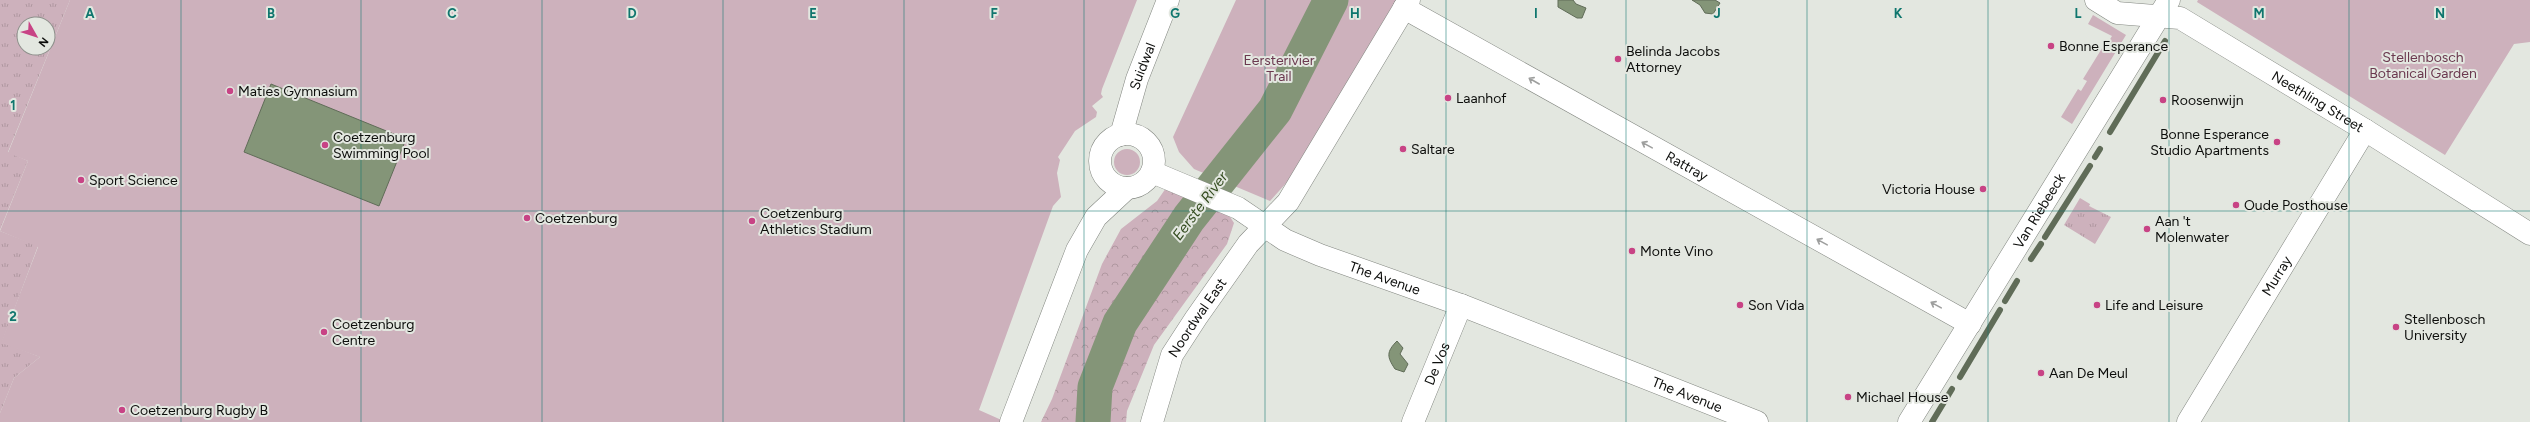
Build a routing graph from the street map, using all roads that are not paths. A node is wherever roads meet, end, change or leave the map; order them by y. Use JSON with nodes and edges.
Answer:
{"nodes":[{"id":1,"x":1168,"y":0,"type":"edge"},
{"id":2,"x":2096,"y":0,"type":"edge"},
{"id":3,"x":1406,"y":4,"type":"edge"},
{"id":4,"x":2164,"y":9,"type":"edge"},
{"id":5,"x":2366,"y":130,"type":"junction"},
{"id":6,"x":1121,"y":134,"type":"junction"},
{"id":7,"x":1158,"y":174,"type":"junction"},
{"id":8,"x":1105,"y":178,"type":"junction"},
{"id":9,"x":1127,"y":188,"type":"junction"},
{"id":10,"x":1096,"y":217,"type":"junction"},
{"id":11,"x":1266,"y":225,"type":"junction"},
{"id":12,"x":2530,"y":234,"type":"edge"},
{"id":13,"x":1461,"y":306,"type":"junction"},
{"id":14,"x":1970,"y":324,"type":"junction"},
{"id":15,"x":1011,"y":422,"type":"edge"},
{"id":16,"x":1152,"y":422,"type":"edge"},
{"id":17,"x":1413,"y":422,"type":"edge"},
{"id":18,"x":1757,"y":422,"type":"edge"},
{"id":19,"x":1909,"y":422,"type":"edge"},
{"id":20,"x":2188,"y":422,"type":"edge"}],
"edges":[{"from":1,"to":6,"type":"street","name":"Suidwal"},
{"from":2,"to":4,"type":"street","name":"Neethling Street"},
{"from":3,"to":11,"type":"street"},
{"from":14,"to":3,"type":"street","name":"Rattray","one_way":true},
{"from":4,"to":5,"type":"street","name":"Neethling Street"},
{"from":4,"to":14,"type":"street","name":"Van Riebeeck"},
{"from":5,"to":12,"type":"street","name":"Neethling Street"},
{"from":5,"to":20,"type":"street","name":"Murray"},
{"from":6,"to":7,"type":"street"},
{"from":6,"to":8,"type":"street"},
{"from":7,"to":9,"type":"street"},
{"from":7,"to":11,"type":"street","name":"The Avenue"},
{"from":8,"to":9,"type":"street"},
{"from":8,"to":10,"type":"street"},
{"from":9,"to":10,"type":"street"},
{"from":10,"to":15,"type":"street"},
{"from":11,"to":13,"type":"street","name":"The Avenue"},
{"from":11,"to":16,"type":"street","name":"Noordwal East"},
{"from":13,"to":17,"type":"street","name":"De Vos"},
{"from":13,"to":18,"type":"street","name":"The Avenue"},
{"from":14,"to":19,"type":"street","name":"Van Riebeeck"}]}
